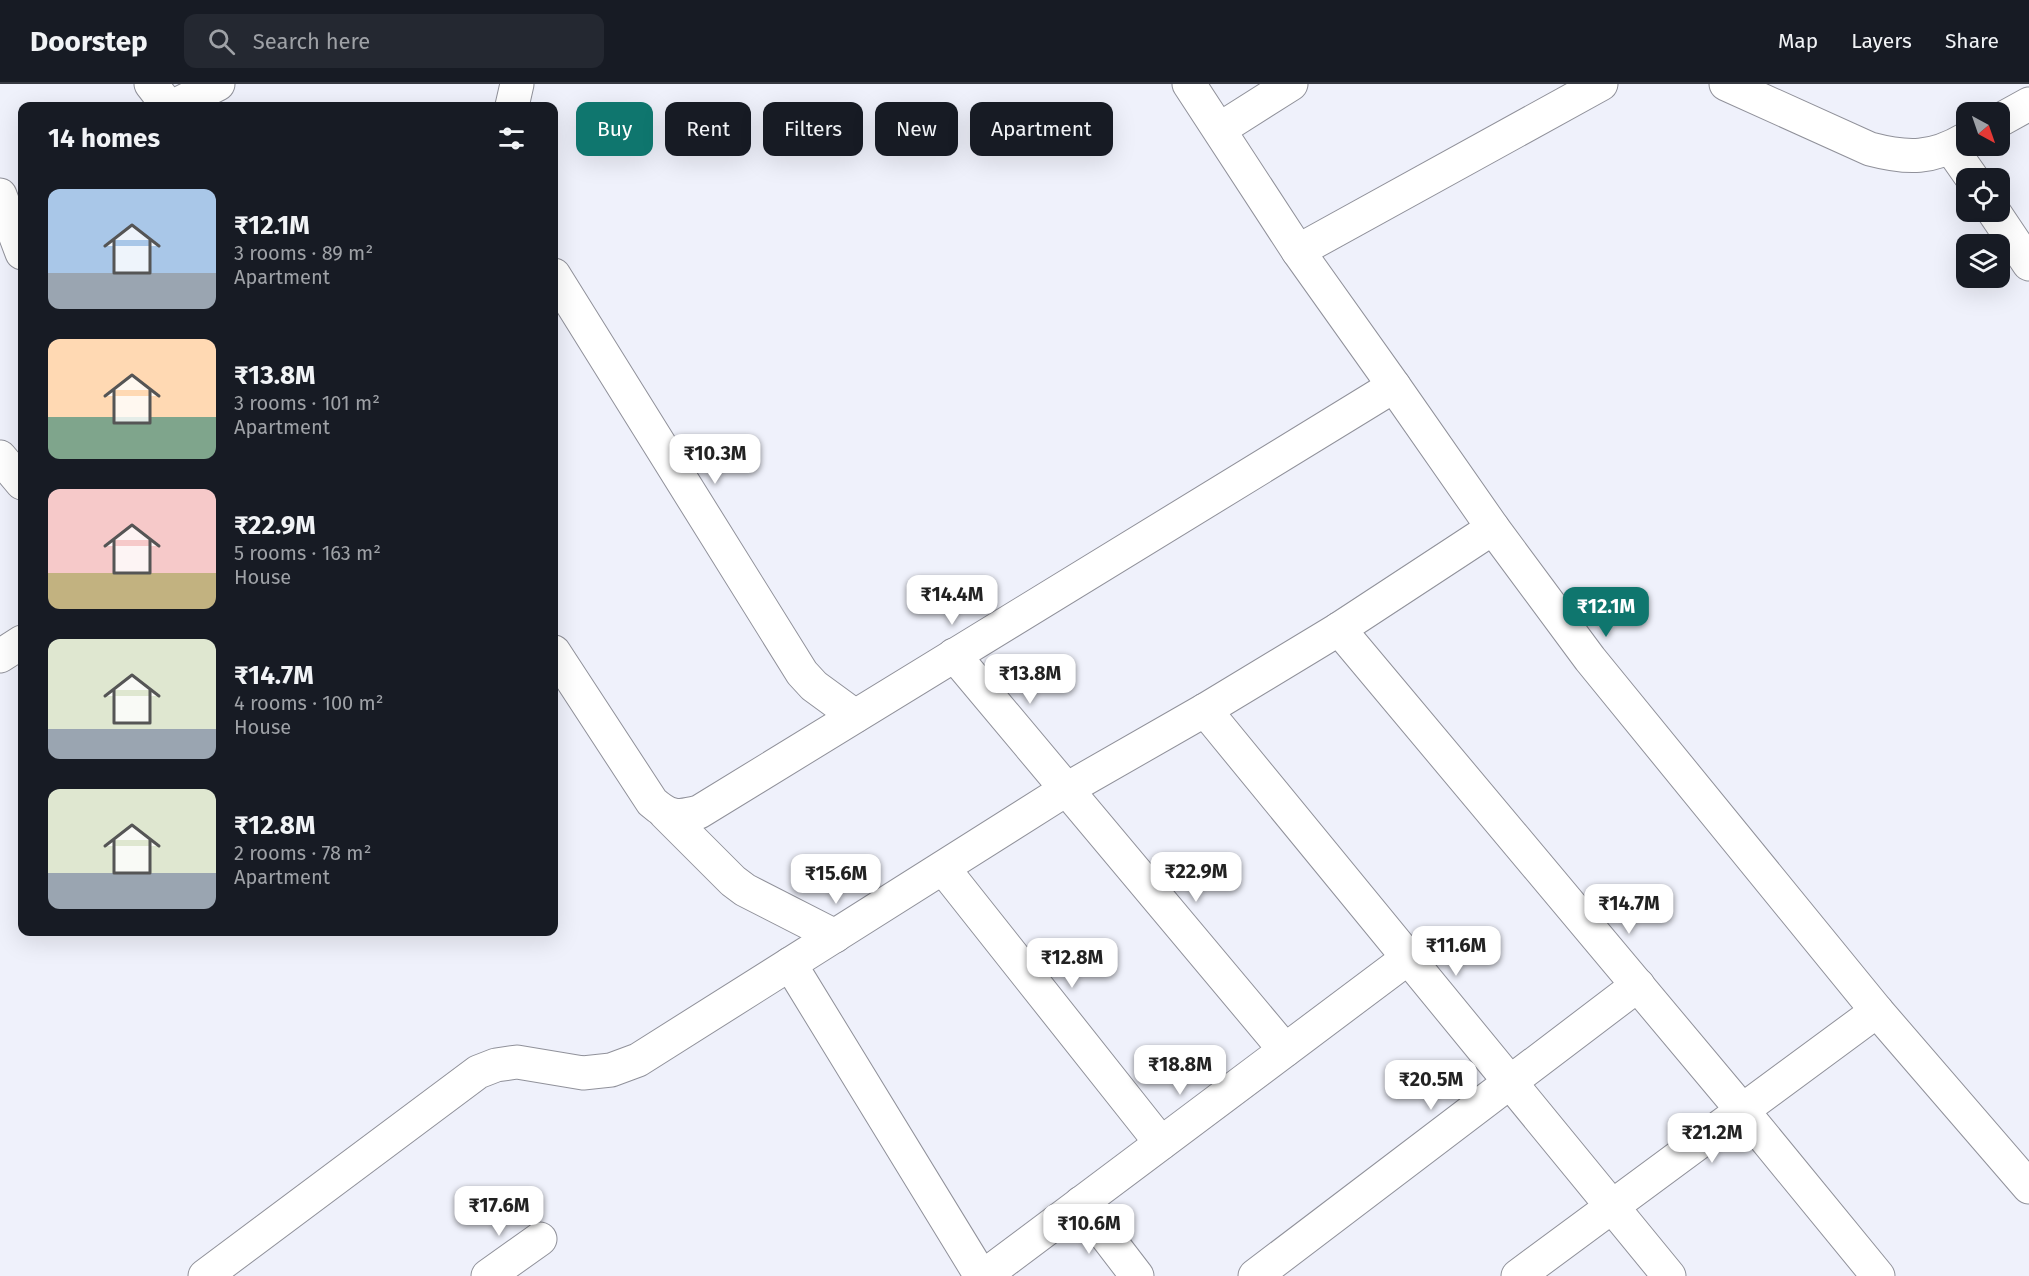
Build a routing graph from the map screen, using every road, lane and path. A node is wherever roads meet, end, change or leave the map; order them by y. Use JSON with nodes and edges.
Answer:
{"nodes":[{"id":1,"x":151,"y":84,"type":"edge"},
{"id":2,"x":218,"y":84,"type":"edge"},
{"id":3,"x":517,"y":84,"type":"edge"},
{"id":4,"x":1189,"y":84,"type":"edge"},
{"id":5,"x":1291,"y":84,"type":"edge"},
{"id":6,"x":1601,"y":84,"type":"edge"},
{"id":7,"x":1732,"y":85,"type":"edge"},
{"id":8,"x":165,"y":102,"type":"edge"},
{"id":9,"x":182,"y":102,"type":"edge"},
{"id":10,"x":513,"y":102,"type":"edge"},
{"id":11,"x":2029,"y":104,"type":"edge"},
{"id":12,"x":2010,"y":114,"type":"edge"},
{"id":13,"x":1220,"y":129,"type":"junction"},
{"id":14,"x":1956,"y":145,"type":"edge"},
{"id":15,"x":0,"y":195,"type":"edge"},
{"id":16,"x":2001,"y":222,"type":"edge"},
{"id":17,"x":18,"y":242,"type":"edge"},
{"id":18,"x":1298,"y":251,"type":"junction"},
{"id":19,"x":2029,"y":264,"type":"edge"},
{"id":20,"x":558,"y":281,"type":"edge"},
{"id":21,"x":1394,"y":386,"type":"junction"},
{"id":22,"x":0,"y":457,"type":"edge"},
{"id":23,"x":18,"y":478,"type":"edge"},
{"id":24,"x":1493,"y":528,"type":"junction"},
{"id":25,"x":1339,"y":629,"type":"junction"},
{"id":26,"x":18,"y":645,"type":"edge"},
{"id":27,"x":954,"y":655,"type":"junction"},
{"id":28,"x":0,"y":656,"type":"edge"},
{"id":29,"x":558,"y":658,"type":"edge"},
{"id":30,"x":1205,"y":710,"type":"junction"},
{"id":31,"x":855,"y":716,"type":"junction"},
{"id":32,"x":1067,"y":789,"type":"junction"},
{"id":33,"x":665,"y":813,"type":"junction"},
{"id":34,"x":943,"y":868,"type":"junction"},
{"id":35,"x":835,"y":936,"type":"junction"},
{"id":36,"x":1408,"y":958,"type":"junction"},
{"id":37,"x":790,"y":964,"type":"junction"},
{"id":38,"x":1638,"y":985,"type":"junction"},
{"id":39,"x":1877,"y":1011,"type":"junction"},
{"id":40,"x":1285,"y":1050,"type":"junction"},
{"id":41,"x":1510,"y":1083,"type":"junction"},
{"id":42,"x":1742,"y":1110,"type":"junction"},
{"id":43,"x":1161,"y":1143,"type":"junction"},
{"id":44,"x":2029,"y":1187,"type":"edge"},
{"id":45,"x":1081,"y":1203,"type":"junction"},
{"id":46,"x":1611,"y":1207,"type":"junction"},
{"id":47,"x":540,"y":1239,"type":"dead end"},
{"id":48,"x":206,"y":1276,"type":"edge"},
{"id":49,"x":488,"y":1276,"type":"edge"},
{"id":50,"x":982,"y":1276,"type":"edge"},
{"id":51,"x":1137,"y":1276,"type":"edge"},
{"id":52,"x":1255,"y":1276,"type":"edge"},
{"id":53,"x":1518,"y":1276,"type":"edge"},
{"id":54,"x":1669,"y":1276,"type":"edge"},
{"id":55,"x":1878,"y":1276,"type":"edge"}],
"edges":[{"from":1,"to":8,"type":"street"},
{"from":2,"to":9,"type":"street"},
{"from":3,"to":10,"type":"street"},
{"from":4,"to":13,"type":"street"},
{"from":5,"to":13,"type":"street"},
{"from":6,"to":18,"type":"street"},
{"from":7,"to":14,"type":"street"},
{"from":11,"to":12,"type":"street"},
{"from":13,"to":18,"type":"street"},
{"from":15,"to":17,"type":"street"},
{"from":16,"to":19,"type":"street"},
{"from":18,"to":21,"type":"street"},
{"from":20,"to":31,"type":"street"},
{"from":21,"to":24,"type":"street"},
{"from":21,"to":27,"type":"street"},
{"from":22,"to":23,"type":"street"},
{"from":24,"to":25,"type":"street"},
{"from":24,"to":39,"type":"street"},
{"from":25,"to":30,"type":"street"},
{"from":25,"to":38,"type":"street"},
{"from":26,"to":28,"type":"street"},
{"from":27,"to":31,"type":"street"},
{"from":27,"to":32,"type":"street"},
{"from":29,"to":33,"type":"street"},
{"from":30,"to":32,"type":"street"},
{"from":30,"to":36,"type":"street"},
{"from":31,"to":33,"type":"street"},
{"from":32,"to":34,"type":"street"},
{"from":32,"to":40,"type":"street"},
{"from":33,"to":35,"type":"street"},
{"from":34,"to":35,"type":"street"},
{"from":34,"to":43,"type":"street"},
{"from":35,"to":37,"type":"street"},
{"from":36,"to":40,"type":"street"},
{"from":36,"to":41,"type":"street"},
{"from":37,"to":48,"type":"street"},
{"from":37,"to":50,"type":"street"},
{"from":38,"to":41,"type":"street"},
{"from":38,"to":42,"type":"street"},
{"from":39,"to":42,"type":"street"},
{"from":39,"to":44,"type":"street"},
{"from":40,"to":43,"type":"street"},
{"from":41,"to":46,"type":"street"},
{"from":41,"to":52,"type":"street"},
{"from":42,"to":46,"type":"street"},
{"from":42,"to":55,"type":"street"},
{"from":43,"to":45,"type":"street"},
{"from":45,"to":50,"type":"street"},
{"from":45,"to":51,"type":"street"},
{"from":46,"to":53,"type":"street"},
{"from":46,"to":54,"type":"street"},
{"from":47,"to":49,"type":"street"}]}
